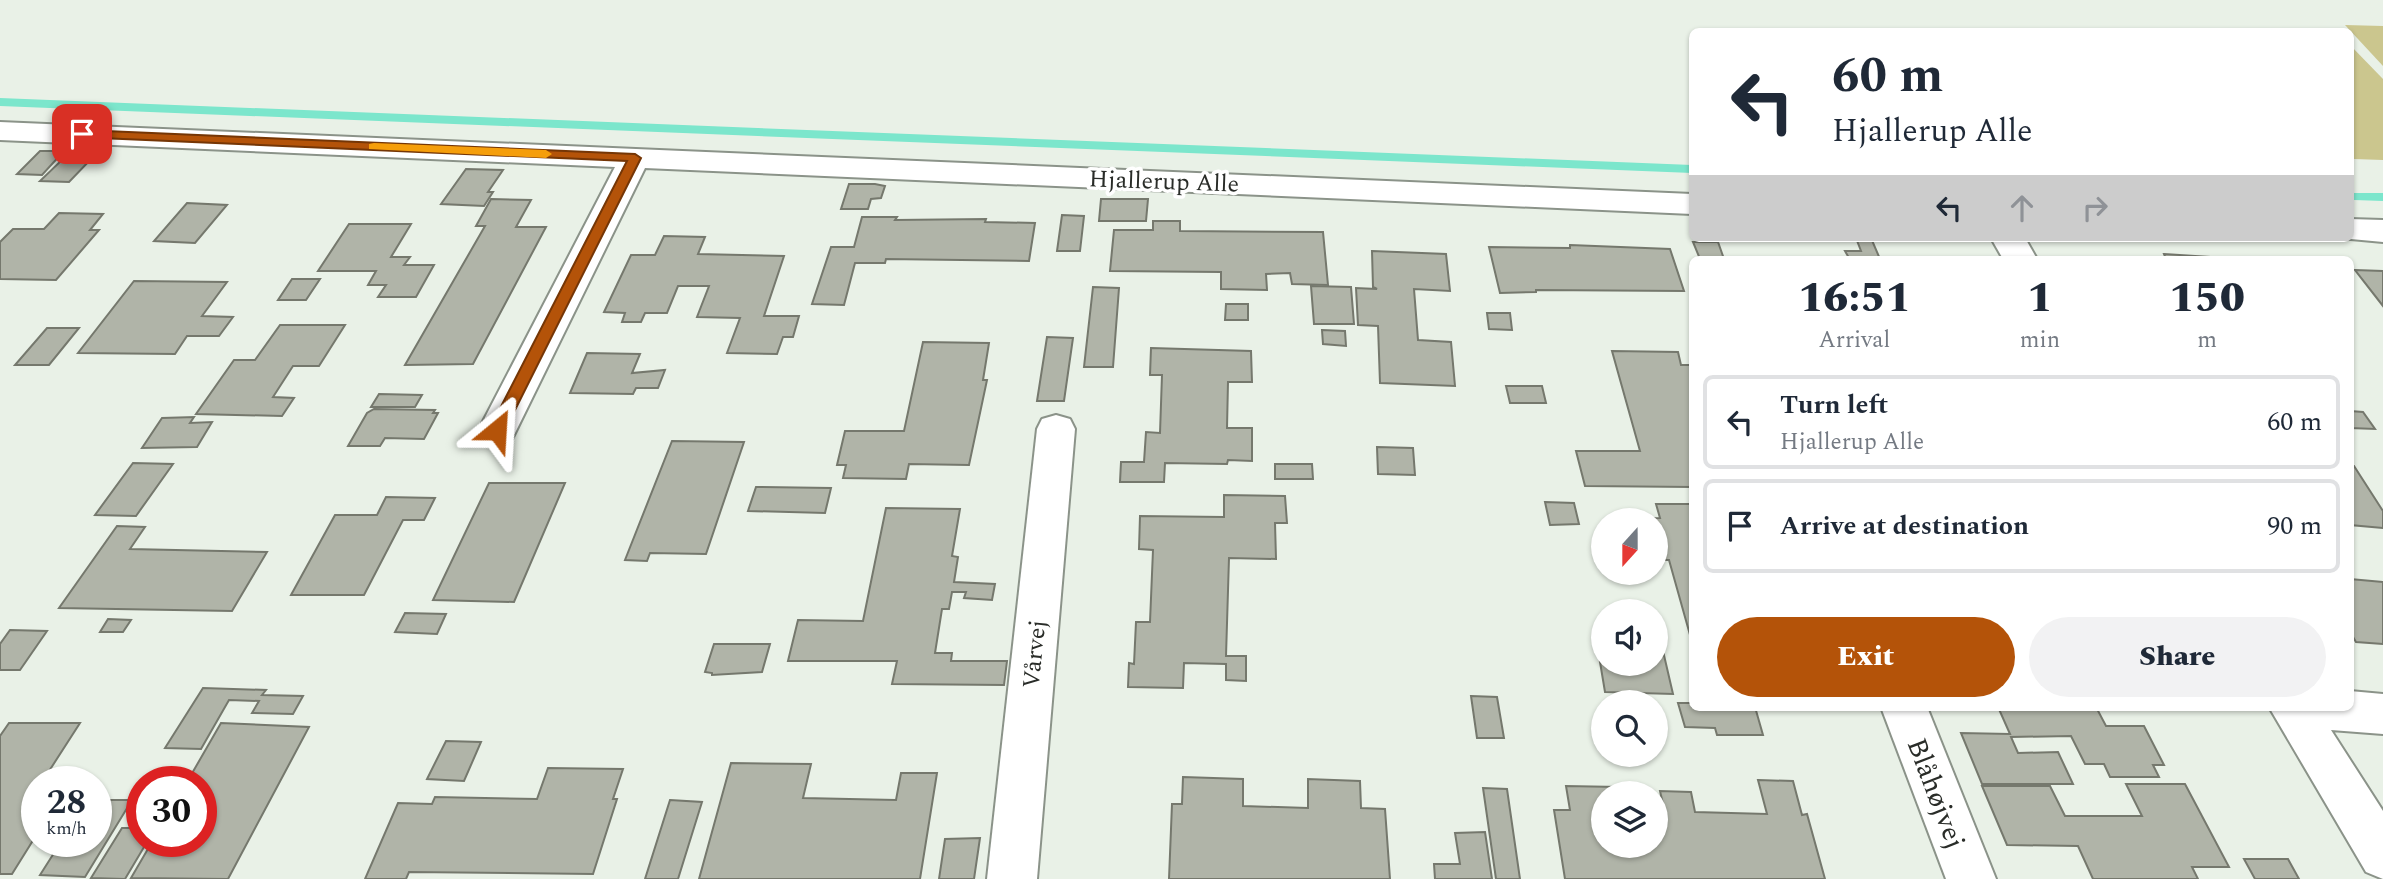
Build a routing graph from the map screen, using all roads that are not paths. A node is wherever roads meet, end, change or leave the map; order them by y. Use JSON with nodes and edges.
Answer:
{"nodes":[{"id":1,"x":0,"y":131,"type":"edge"},
{"id":2,"x":635,"y":158,"type":"junction"},
{"id":3,"x":1689,"y":204,"type":"edge"},
{"id":4,"x":2354,"y":230,"type":"edge"},
{"id":5,"x":2383,"y":231,"type":"edge"},
{"id":6,"x":1056,"y":429,"type":"dead end"},
{"id":7,"x":497,"y":430,"type":"dead end"},
{"id":8,"x":1905,"y":711,"type":"edge"},
{"id":9,"x":2294,"y":711,"type":"edge"},
{"id":10,"x":2354,"y":711,"type":"edge"},
{"id":11,"x":2383,"y":713,"type":"edge"},
{"id":12,"x":2383,"y":855,"type":"edge"},
{"id":13,"x":1012,"y":879,"type":"edge"},
{"id":14,"x":1971,"y":879,"type":"edge"}],
"edges":[{"from":1,"to":2,"type":"street","name":"Hjallerup Alle"},
{"from":2,"to":3,"type":"street","name":"Hjallerup Alle"},
{"from":2,"to":7,"type":"street"},
{"from":4,"to":5,"type":"street"},
{"from":6,"to":13,"type":"street","name":"Vårvej"},
{"from":8,"to":14,"type":"street","name":"Blåhøjvej"},
{"from":9,"to":12,"type":"street"},
{"from":10,"to":11,"type":"street"}]}
